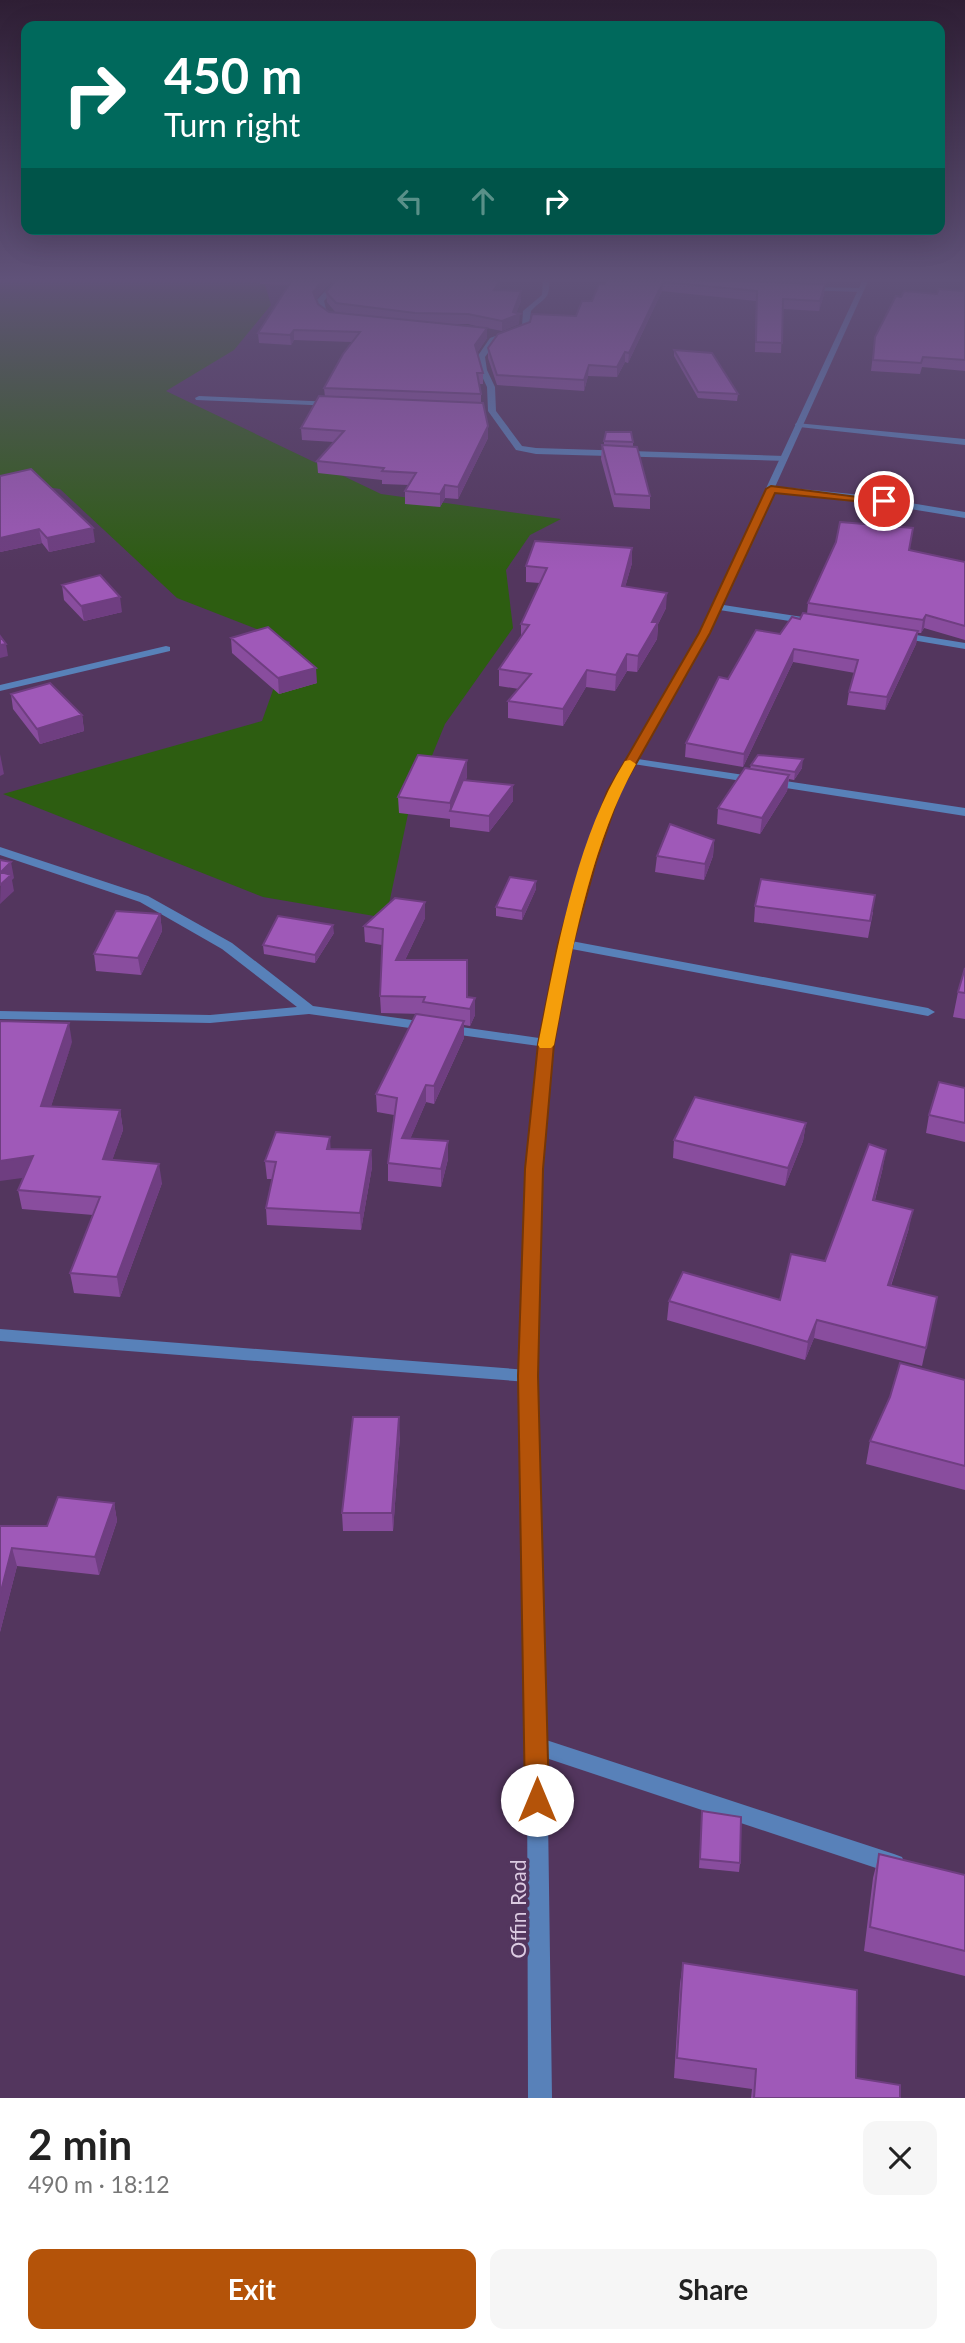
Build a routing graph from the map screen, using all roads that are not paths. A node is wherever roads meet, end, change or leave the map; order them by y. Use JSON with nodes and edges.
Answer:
{"nodes":[{"id":1,"x":485,"y":375,"type":"edge"},
{"id":2,"x":822,"y":375,"type":"edge"},
{"id":3,"x":199,"y":398,"type":"dead end"},
{"id":4,"x":343,"y":404,"type":"edge"},
{"id":5,"x":479,"y":411,"type":"edge"},
{"id":6,"x":492,"y":411,"type":"junction"},
{"id":7,"x":799,"y":425,"type":"junction"},
{"id":8,"x":965,"y":442,"type":"edge"},
{"id":9,"x":784,"y":459,"type":"junction"},
{"id":10,"x":771,"y":489,"type":"junction"},
{"id":11,"x":965,"y":515,"type":"edge"},
{"id":12,"x":717,"y":607,"type":"junction"},
{"id":13,"x":827,"y":624,"type":"edge"},
{"id":14,"x":882,"y":633,"type":"edge"},
{"id":15,"x":965,"y":646,"type":"edge"},
{"id":16,"x":166,"y":649,"type":"dead end"},
{"id":17,"x":0,"y":688,"type":"edge"},
{"id":18,"x":631,"y":761,"type":"junction"},
{"id":19,"x":965,"y":813,"type":"edge"},
{"id":20,"x":0,"y":851,"type":"edge"},
{"id":21,"x":566,"y":944,"type":"junction"},
{"id":22,"x":309,"y":1010,"type":"junction"},
{"id":23,"x":928,"y":1012,"type":"dead end"},
{"id":24,"x":0,"y":1015,"type":"edge"},
{"id":25,"x":546,"y":1044,"type":"junction"},
{"id":26,"x":0,"y":1335,"type":"edge"},
{"id":27,"x":528,"y":1376,"type":"junction"},
{"id":28,"x":537,"y":1746,"type":"junction"},
{"id":29,"x":913,"y":1870,"type":"edge"},
{"id":30,"x":540,"y":2098,"type":"edge"}],
"edges":[{"from":1,"to":6,"type":"street"},
{"from":2,"to":7,"type":"street","name":"Offin Road"},
{"from":3,"to":4,"type":"street"},
{"from":5,"to":6,"type":"street"},
{"from":6,"to":9,"type":"street"},
{"from":7,"to":8,"type":"street"},
{"from":7,"to":9,"type":"street","name":"Offin Road"},
{"from":9,"to":10,"type":"street","name":"Offin Road"},
{"from":10,"to":11,"type":"street"},
{"from":10,"to":12,"type":"street","name":"Offin Road"},
{"from":12,"to":13,"type":"street"},
{"from":12,"to":18,"type":"street","name":"Offin Road"},
{"from":14,"to":15,"type":"street"},
{"from":16,"to":17,"type":"street"},
{"from":18,"to":19,"type":"street"},
{"from":18,"to":21,"type":"street","name":"Offin Road"},
{"from":20,"to":22,"type":"street"},
{"from":21,"to":23,"type":"street"},
{"from":21,"to":25,"type":"street","name":"Offin Road"},
{"from":22,"to":24,"type":"street"},
{"from":22,"to":25,"type":"street"},
{"from":25,"to":27,"type":"street","name":"Offin Road"},
{"from":26,"to":27,"type":"street"},
{"from":27,"to":28,"type":"street","name":"Offin Road"},
{"from":28,"to":29,"type":"street"},
{"from":28,"to":30,"type":"street","name":"Offin Road"}]}
